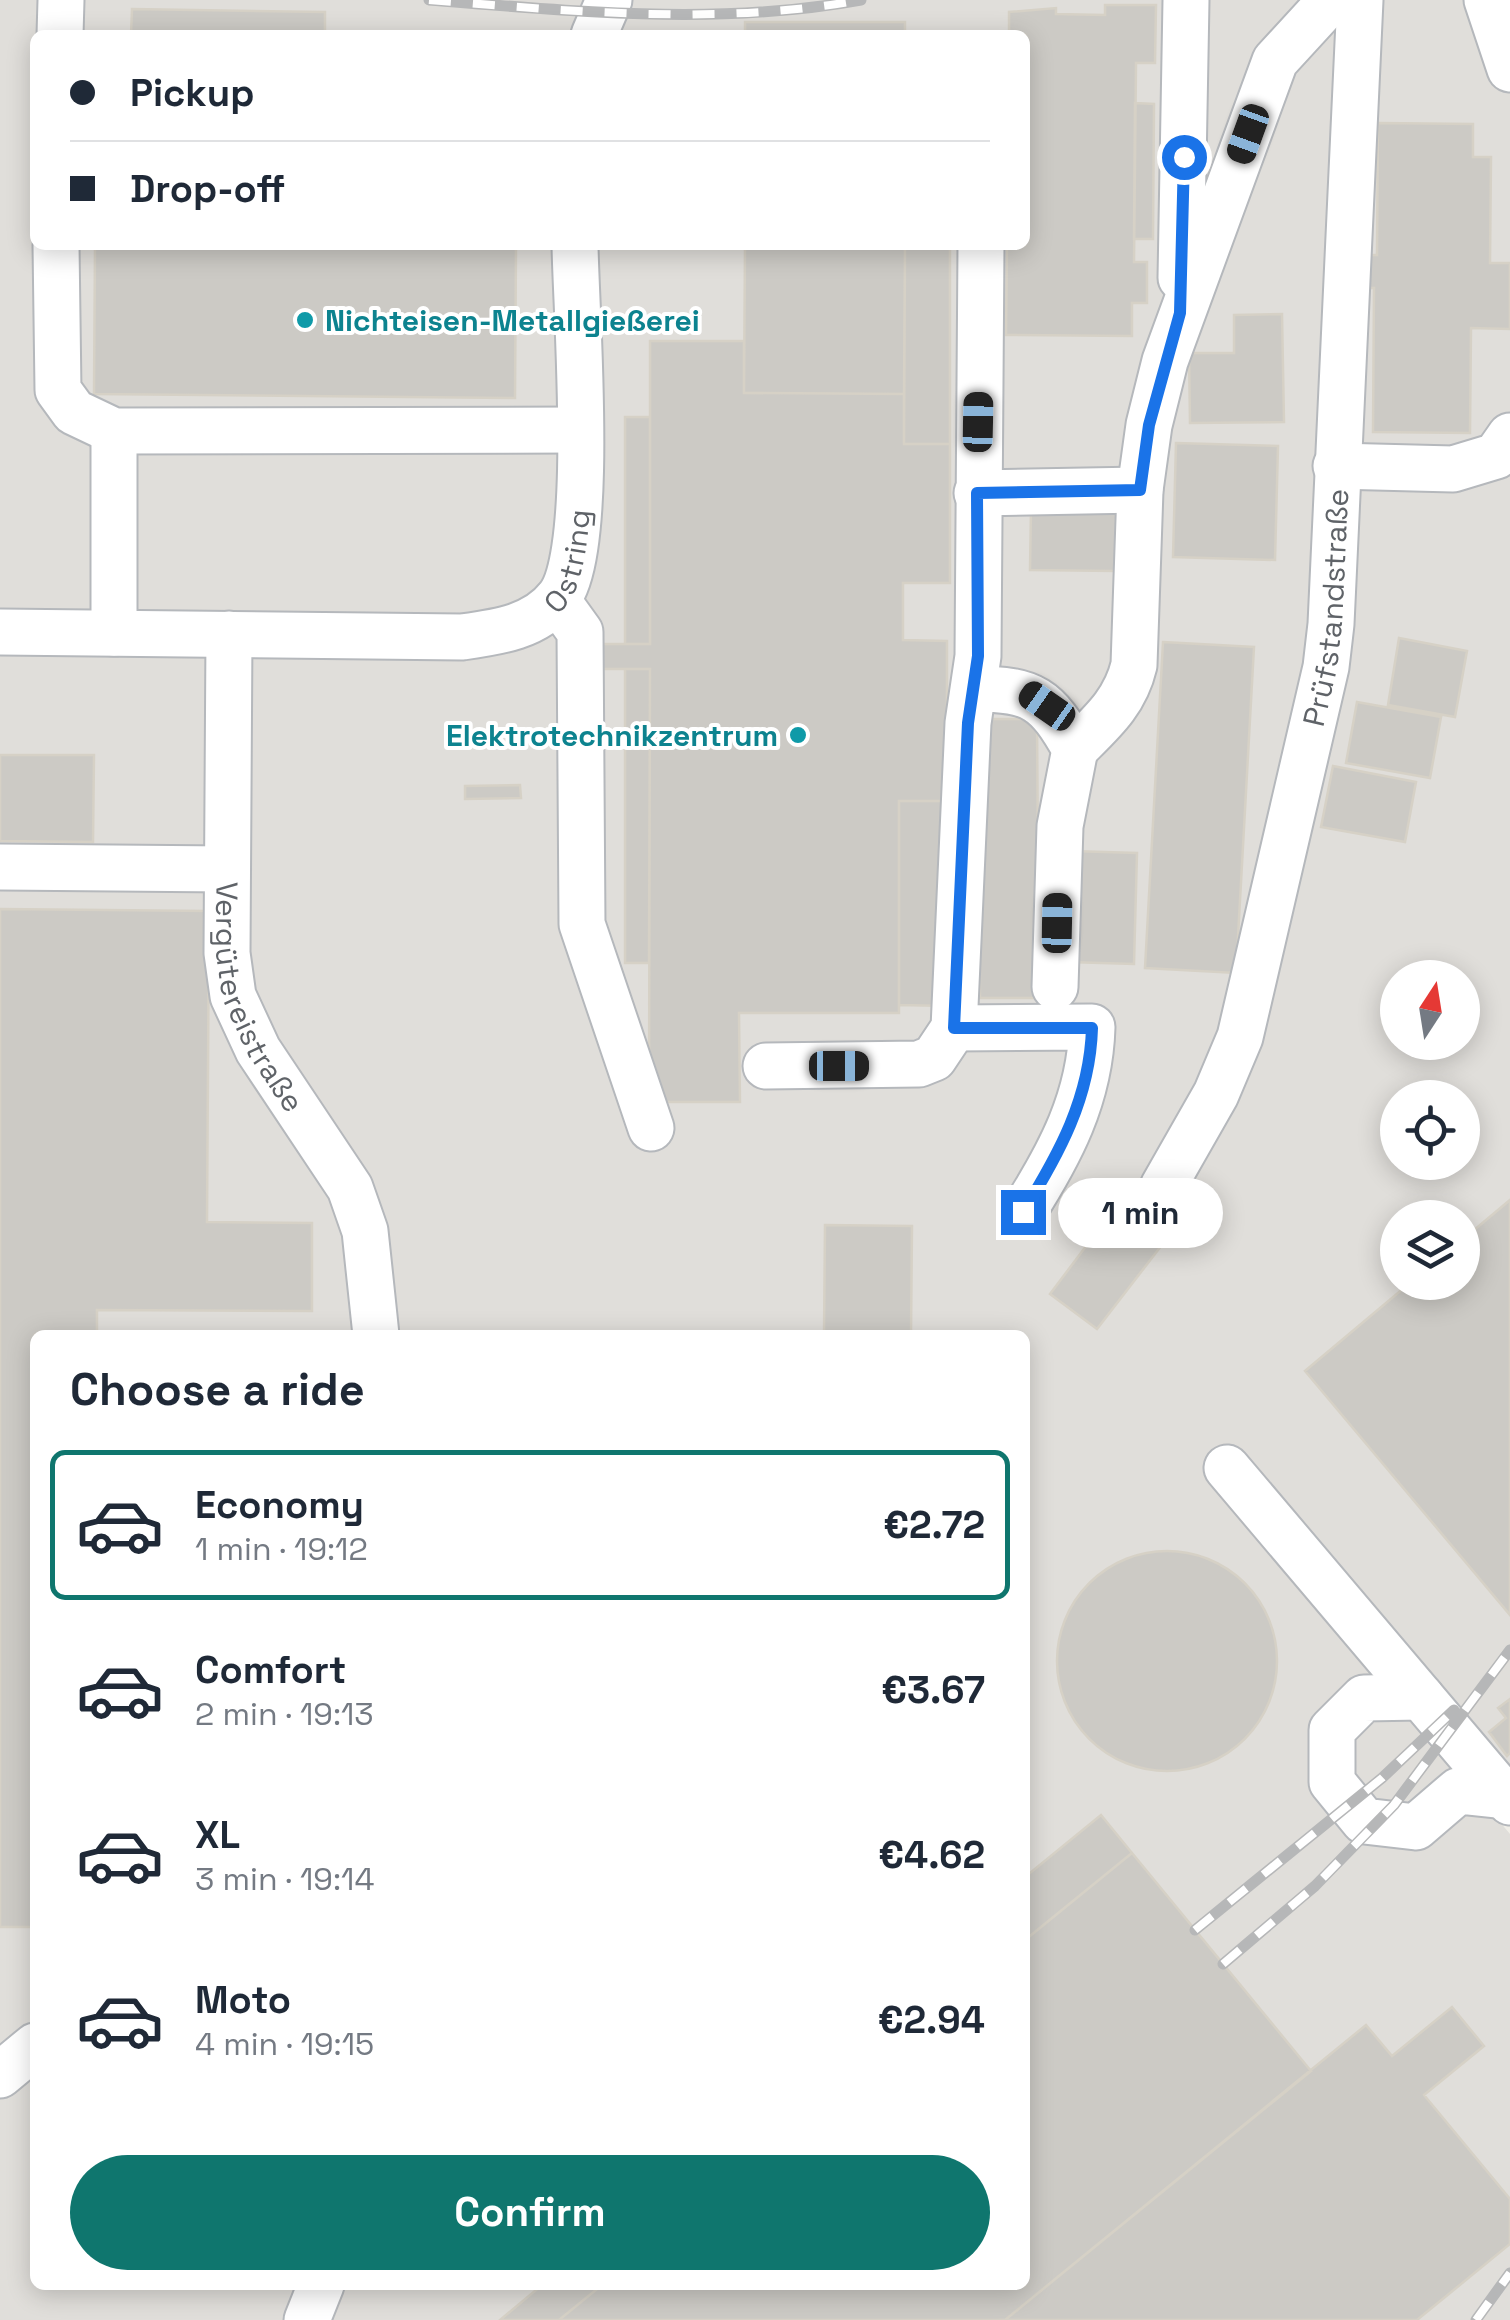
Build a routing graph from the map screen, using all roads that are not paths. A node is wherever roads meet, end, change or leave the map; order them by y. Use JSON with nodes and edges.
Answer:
{"nodes":[{"id":1,"x":61,"y":0,"type":"edge"},
{"id":2,"x":609,"y":0,"type":"edge"},
{"id":3,"x":1186,"y":0,"type":"edge"},
{"id":4,"x":1487,"y":0,"type":"edge"},
{"id":5,"x":1346,"y":3,"type":"edge"},
{"id":6,"x":60,"y":30,"type":"edge"},
{"id":7,"x":596,"y":30,"type":"edge"},
{"id":8,"x":1510,"y":70,"type":"edge"},
{"id":9,"x":56,"y":250,"type":"edge"},
{"id":10,"x":575,"y":250,"type":"edge"},
{"id":11,"x":980,"y":250,"type":"edge"},
{"id":12,"x":1180,"y":313,"type":"junction"},
{"id":13,"x":578,"y":430,"type":"junction"},
{"id":14,"x":114,"y":431,"type":"junction"},
{"id":15,"x":1510,"y":436,"type":"edge"},
{"id":16,"x":1336,"y":466,"type":"junction"},
{"id":17,"x":1140,"y":490,"type":"junction"},
{"id":18,"x":977,"y":493,"type":"junction"},
{"id":19,"x":557,"y":600,"type":"junction"},
{"id":20,"x":0,"y":632,"type":"edge"},
{"id":21,"x":114,"y":633,"type":"junction"},
{"id":22,"x":229,"y":634,"type":"junction"},
{"id":23,"x":975,"y":688,"type":"junction"},
{"id":24,"x":1075,"y":749,"type":"junction"},
{"id":25,"x":0,"y":867,"type":"edge"},
{"id":26,"x":227,"y":868,"type":"junction"},
{"id":27,"x":1055,"y":987,"type":"dead end"},
{"id":28,"x":954,"y":1028,"type":"junction"},
{"id":29,"x":766,"y":1066,"type":"dead end"},
{"id":30,"x":651,"y":1128,"type":"dead end"},
{"id":31,"x":1163,"y":1187,"type":"dead end"},
{"id":32,"x":1023,"y":1212,"type":"dead end"},
{"id":33,"x":375,"y":1330,"type":"edge"},
{"id":34,"x":1227,"y":1468,"type":"dead end"},
{"id":35,"x":1421,"y":1697,"type":"junction"},
{"id":36,"x":1508,"y":1799,"type":"edge"},
{"id":37,"x":30,"y":2050,"type":"edge"},
{"id":38,"x":0,"y":2075,"type":"edge"},
{"id":39,"x":319,"y":2290,"type":"edge"},
{"id":40,"x":307,"y":2320,"type":"edge"}],
"edges":[{"from":1,"to":6,"type":"street"},
{"from":2,"to":7,"type":"street"},
{"from":3,"to":12,"type":"street"},
{"from":4,"to":8,"type":"street"},
{"from":5,"to":12,"type":"street"},
{"from":5,"to":16,"type":"street","name":"Prüfstandstraße"},
{"from":9,"to":14,"type":"street"},
{"from":10,"to":13,"type":"street","name":"Ostring"},
{"from":11,"to":18,"type":"street"},
{"from":12,"to":17,"type":"street"},
{"from":13,"to":14,"type":"street"},
{"from":13,"to":19,"type":"street","name":"Ostring"},
{"from":14,"to":21,"type":"street"},
{"from":15,"to":16,"type":"street"},
{"from":16,"to":31,"type":"street","name":"Prüfstandstraße"},
{"from":17,"to":18,"type":"street"},
{"from":17,"to":24,"type":"street"},
{"from":18,"to":23,"type":"street"},
{"from":19,"to":22,"type":"street","name":"Ostring"},
{"from":19,"to":30,"type":"street"},
{"from":20,"to":21,"type":"street","name":"Ostring"},
{"from":21,"to":22,"type":"street","name":"Ostring"},
{"from":22,"to":26,"type":"street","name":"Vergütereistraße"},
{"from":23,"to":24,"type":"street"},
{"from":23,"to":28,"type":"street"},
{"from":24,"to":27,"type":"street"},
{"from":25,"to":26,"type":"street"},
{"from":26,"to":33,"type":"street","name":"Vergütereistraße"},
{"from":28,"to":29,"type":"street"},
{"from":28,"to":32,"type":"street"},
{"from":34,"to":35,"type":"street"},
{"from":35,"to":36,"type":"street"},
{"from":35,"to":36,"type":"street"},
{"from":37,"to":38,"type":"street"},
{"from":39,"to":40,"type":"street"}]}
